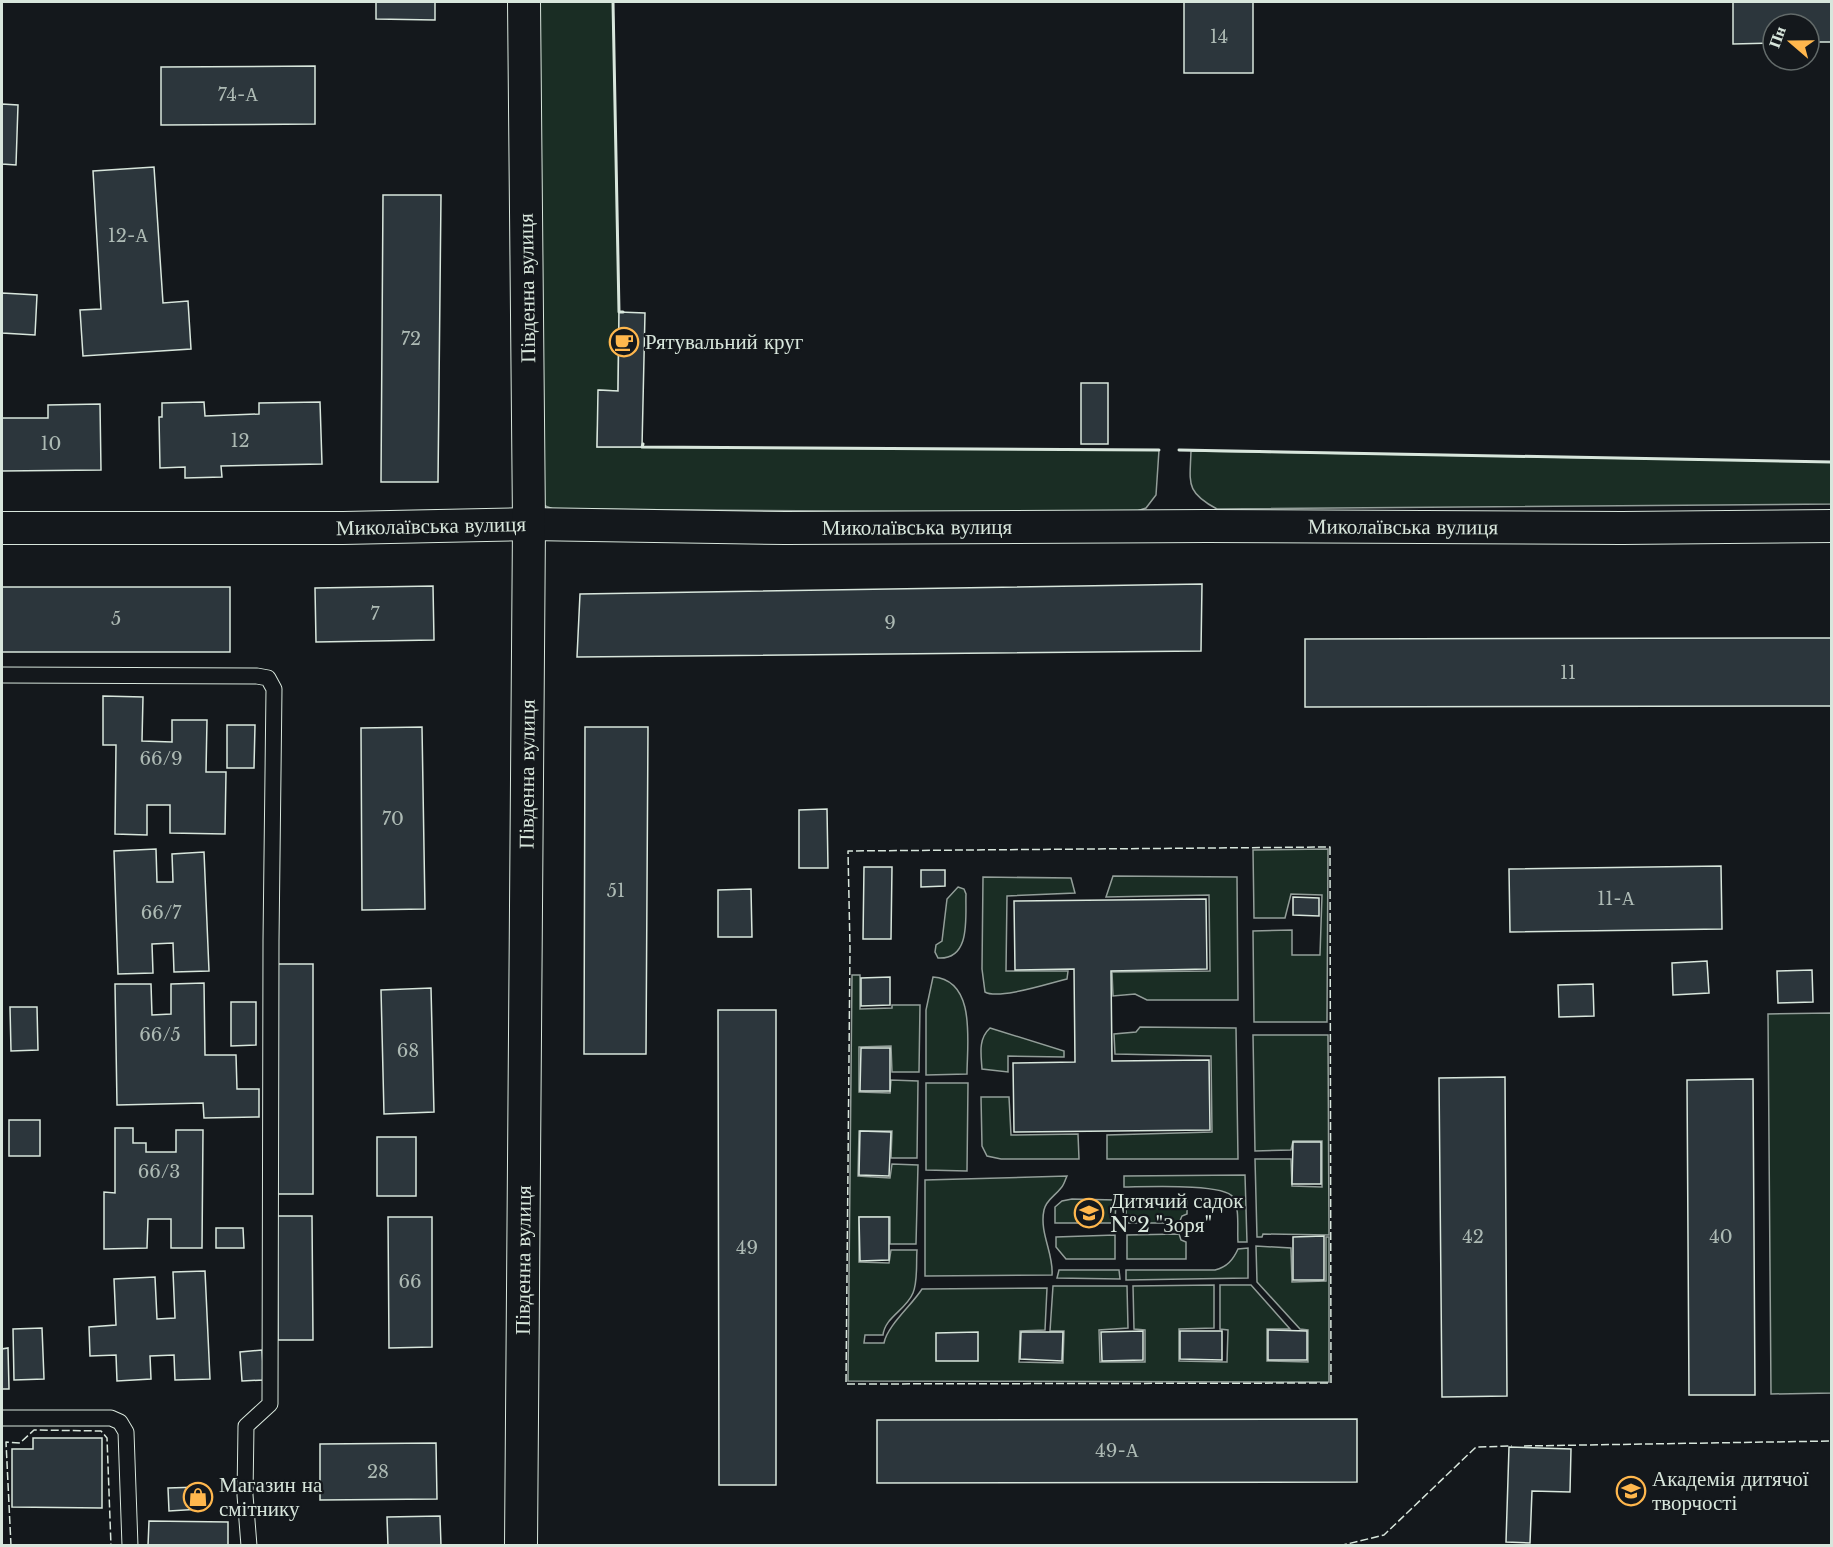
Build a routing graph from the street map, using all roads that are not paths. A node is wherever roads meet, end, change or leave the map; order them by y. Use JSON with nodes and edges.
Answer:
{"nodes":[{"id":1,"x":524,"y":2,"type":"edge"},
{"id":2,"x":529,"y":524,"type":"junction"},
{"id":3,"x":1832,"y":526,"type":"edge"},
{"id":4,"x":2,"y":528,"type":"edge"},
{"id":5,"x":2,"y":675,"type":"edge"},
{"id":6,"x":2,"y":1418,"type":"edge"},
{"id":7,"x":130,"y":1545,"type":"edge"},
{"id":8,"x":249,"y":1545,"type":"edge"},
{"id":9,"x":521,"y":1545,"type":"edge"}],
"edges":[{"from":1,"to":2,"type":"street","name":"Південна вулиця"},
{"from":2,"to":3,"type":"street","name":"Миколаївська вулиця"},
{"from":2,"to":4,"type":"street","name":"Миколаївська вулиця"},
{"from":2,"to":9,"type":"street","name":"Південна вулиця"},
{"from":5,"to":8,"type":"lane"},
{"from":6,"to":7,"type":"lane"}]}
